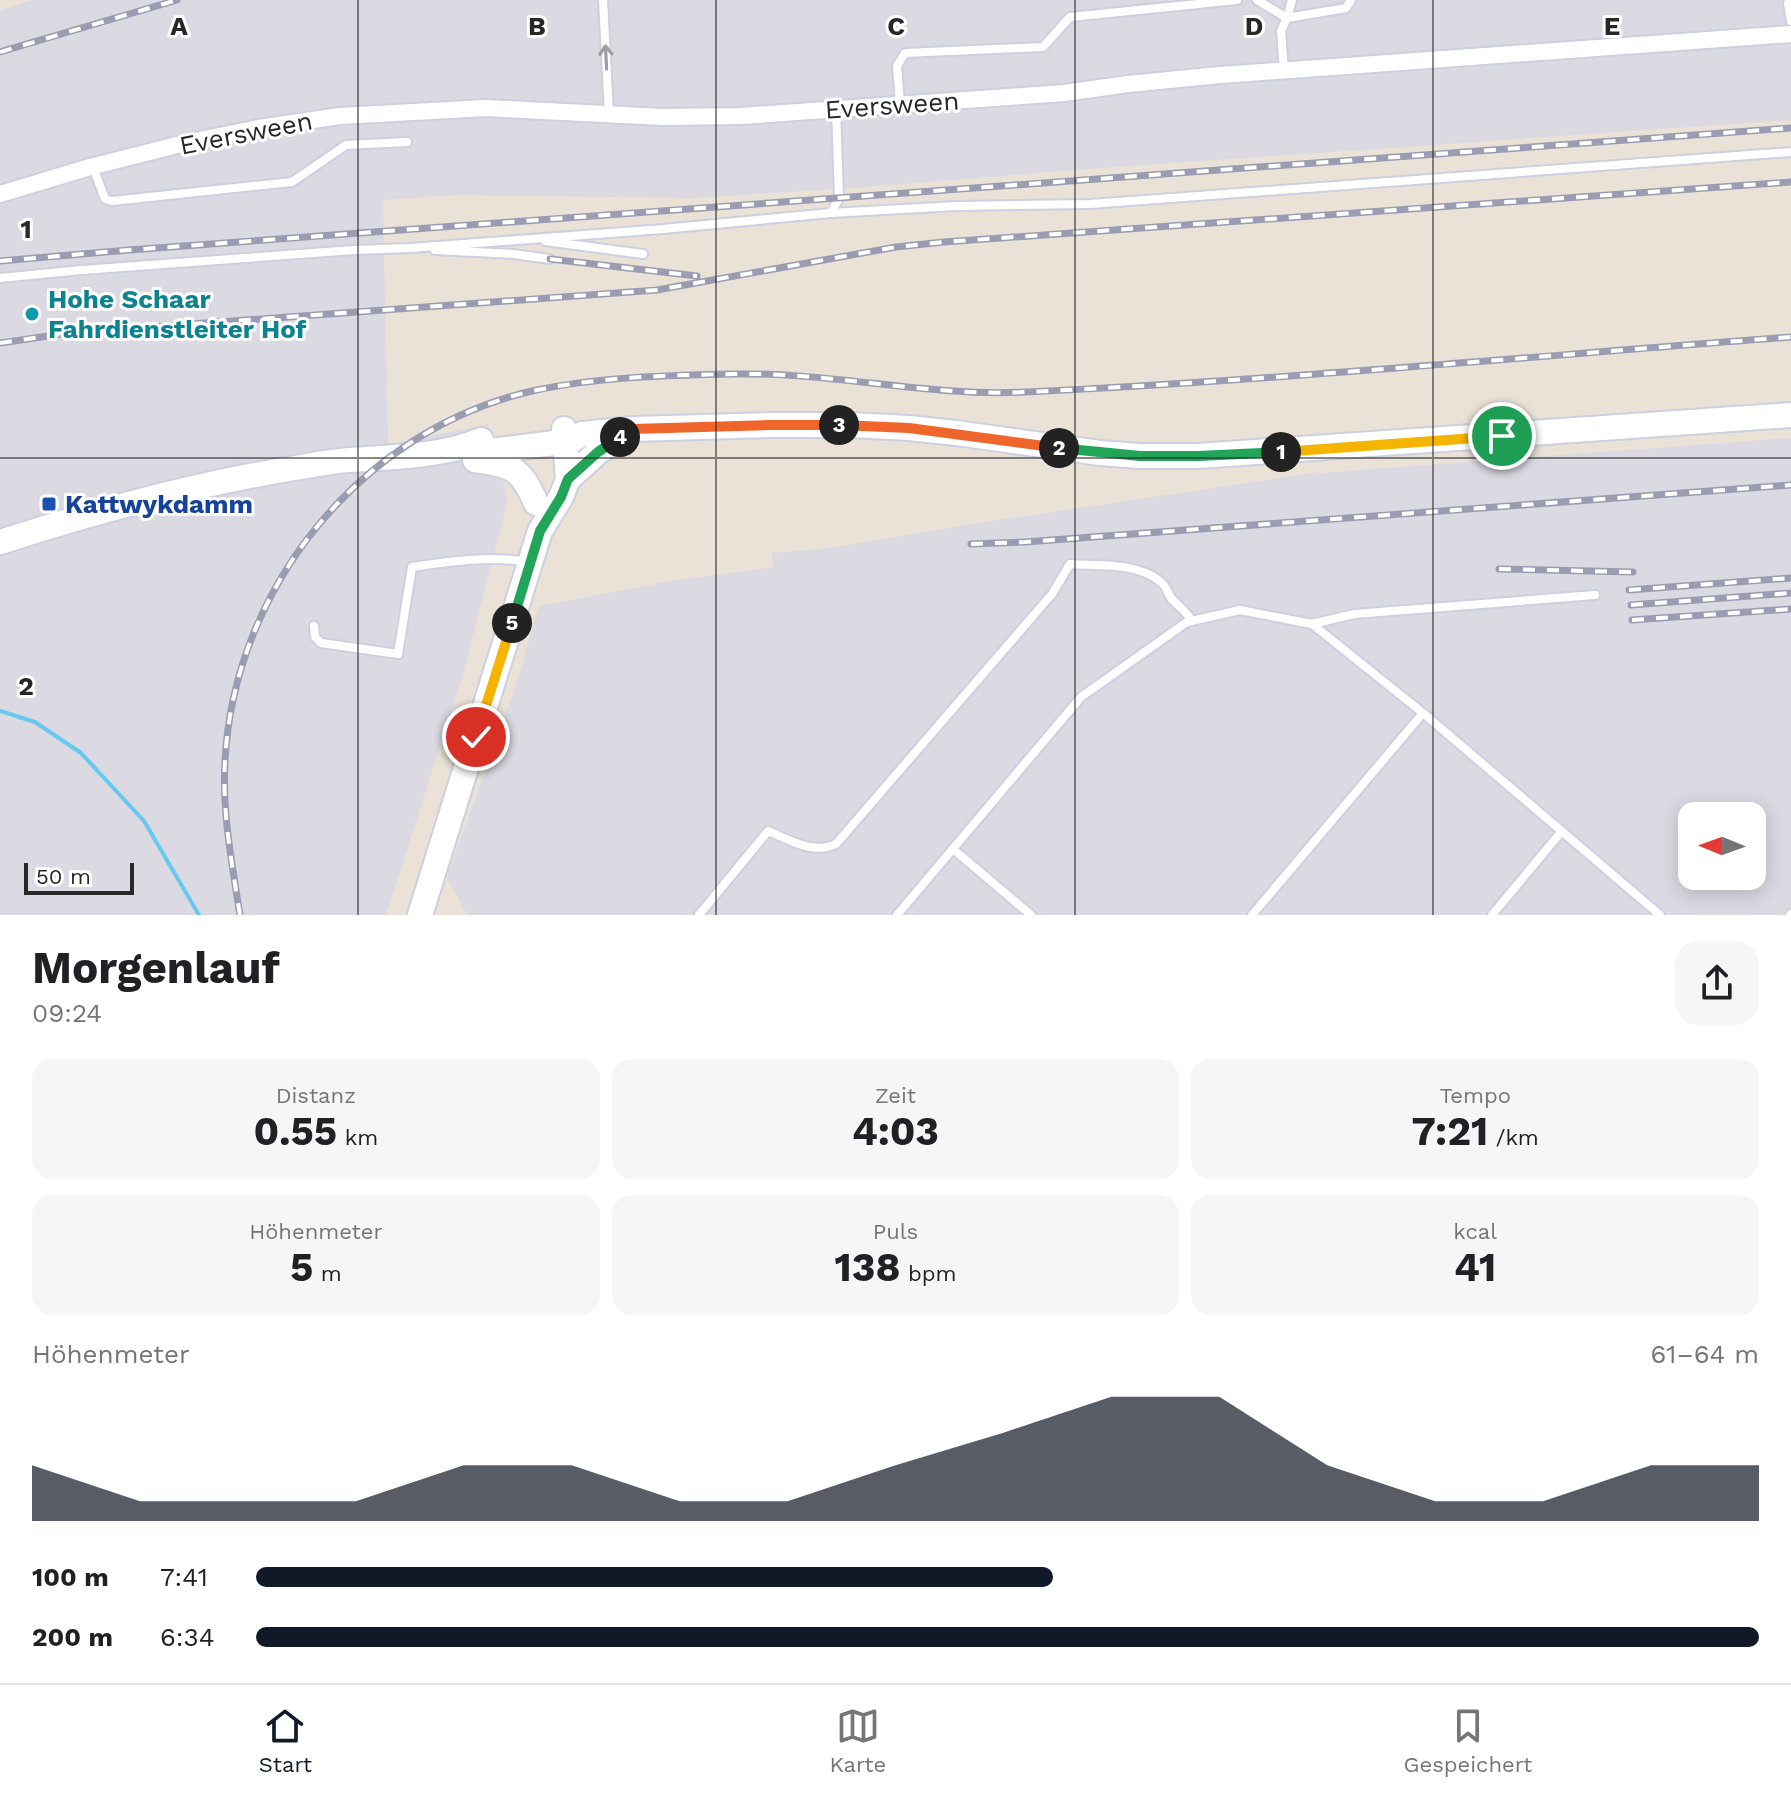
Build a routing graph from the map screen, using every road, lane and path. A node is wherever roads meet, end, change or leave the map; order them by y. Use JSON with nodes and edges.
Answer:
{"nodes":[{"id":1,"x":603,"y":0,"type":"edge"},
{"id":2,"x":1237,"y":0,"type":"edge"},
{"id":3,"x":1257,"y":0,"type":"edge"},
{"id":4,"x":1292,"y":0,"type":"edge"},
{"id":5,"x":1351,"y":0,"type":"edge"},
{"id":6,"x":1790,"y":0,"type":"edge"},
{"id":7,"x":1287,"y":18,"type":"junction"},
{"id":8,"x":1791,"y":21,"type":"edge"},
{"id":9,"x":1791,"y":34,"type":"edge"},
{"id":10,"x":1284,"y":72,"type":"junction"},
{"id":11,"x":900,"y":104,"type":"junction"},
{"id":12,"x":836,"y":109,"type":"junction"},
{"id":13,"x":609,"y":114,"type":"junction"},
{"id":14,"x":407,"y":142,"type":"dead end"},
{"id":15,"x":1791,"y":152,"type":"edge"},
{"id":16,"x":93,"y":166,"type":"junction"},
{"id":17,"x":0,"y":194,"type":"edge"},
{"id":18,"x":831,"y":213,"type":"junction"},
{"id":19,"x":526,"y":238,"type":"junction"},
{"id":20,"x":410,"y":248,"type":"junction"},
{"id":21,"x":643,"y":254,"type":"dead end"},
{"id":22,"x":550,"y":259,"type":"dead end"},
{"id":23,"x":0,"y":278,"type":"edge"},
{"id":24,"x":1791,"y":415,"type":"edge"},
{"id":25,"x":632,"y":429,"type":"junction"},
{"id":26,"x":559,"y":436,"type":"junction"},
{"id":27,"x":425,"y":454,"type":"junction"},
{"id":28,"x":568,"y":479,"type":"junction"},
{"id":29,"x":536,"y":503,"type":"junction"},
{"id":30,"x":540,"y":531,"type":"junction"},
{"id":31,"x":0,"y":542,"type":"edge"},
{"id":32,"x":530,"y":563,"type":"junction"},
{"id":33,"x":1595,"y":595,"type":"dead end"},
{"id":34,"x":1192,"y":621,"type":"junction"},
{"id":35,"x":1312,"y":624,"type":"junction"},
{"id":36,"x":314,"y":626,"type":"dead end"},
{"id":37,"x":1423,"y":713,"type":"junction"},
{"id":38,"x":1562,"y":831,"type":"junction"},
{"id":39,"x":953,"y":849,"type":"junction"},
{"id":40,"x":420,"y":915,"type":"edge"},
{"id":41,"x":699,"y":915,"type":"edge"},
{"id":42,"x":897,"y":915,"type":"edge"},
{"id":43,"x":1031,"y":915,"type":"edge"},
{"id":44,"x":1252,"y":915,"type":"edge"},
{"id":45,"x":1492,"y":915,"type":"edge"},
{"id":46,"x":1660,"y":915,"type":"edge"}],
"edges":[{"from":13,"to":1,"type":"lane","one_way":true},
{"from":2,"to":11,"type":"lane"},
{"from":3,"to":7,"type":"lane"},
{"from":4,"to":7,"type":"lane"},
{"from":5,"to":7,"type":"lane"},
{"from":6,"to":8,"type":"lane"},
{"from":7,"to":10,"type":"lane"},
{"from":9,"to":10,"type":"street","name":"Eversween"},
{"from":10,"to":11,"type":"street","name":"Eversween"},
{"from":11,"to":12,"type":"street","name":"Eversween"},
{"from":12,"to":13,"type":"street","name":"Eversween"},
{"from":12,"to":18,"type":"lane"},
{"from":13,"to":16,"type":"street","name":"Eversween"},
{"from":14,"to":16,"type":"lane"},
{"from":15,"to":18,"type":"lane"},
{"from":16,"to":17,"type":"street","name":"Eversween"},
{"from":18,"to":19,"type":"lane"},
{"from":19,"to":20,"type":"lane"},
{"from":19,"to":21,"type":"lane"},
{"from":20,"to":22,"type":"lane"},
{"from":20,"to":23,"type":"lane"},
{"from":24,"to":25,"type":"main road"},
{"from":25,"to":26,"type":"main road"},
{"from":25,"to":28,"type":"main road"},
{"from":26,"to":27,"type":"main road"},
{"from":26,"to":28,"type":"main road"},
{"from":26,"to":29,"type":"main road"},
{"from":27,"to":29,"type":"main road"},
{"from":27,"to":31,"type":"main road"},
{"from":28,"to":30,"type":"main road"},
{"from":29,"to":30,"type":"main road"},
{"from":30,"to":32,"type":"main road"},
{"from":32,"to":36,"type":"lane"},
{"from":32,"to":40,"type":"main road"},
{"from":33,"to":35,"type":"lane"},
{"from":34,"to":35,"type":"lane"},
{"from":34,"to":39,"type":"lane"},
{"from":34,"to":41,"type":"lane"},
{"from":35,"to":37,"type":"lane"},
{"from":37,"to":38,"type":"lane"},
{"from":37,"to":44,"type":"lane"},
{"from":38,"to":45,"type":"lane"},
{"from":38,"to":46,"type":"lane"},
{"from":39,"to":42,"type":"lane"},
{"from":39,"to":43,"type":"lane"}]}
